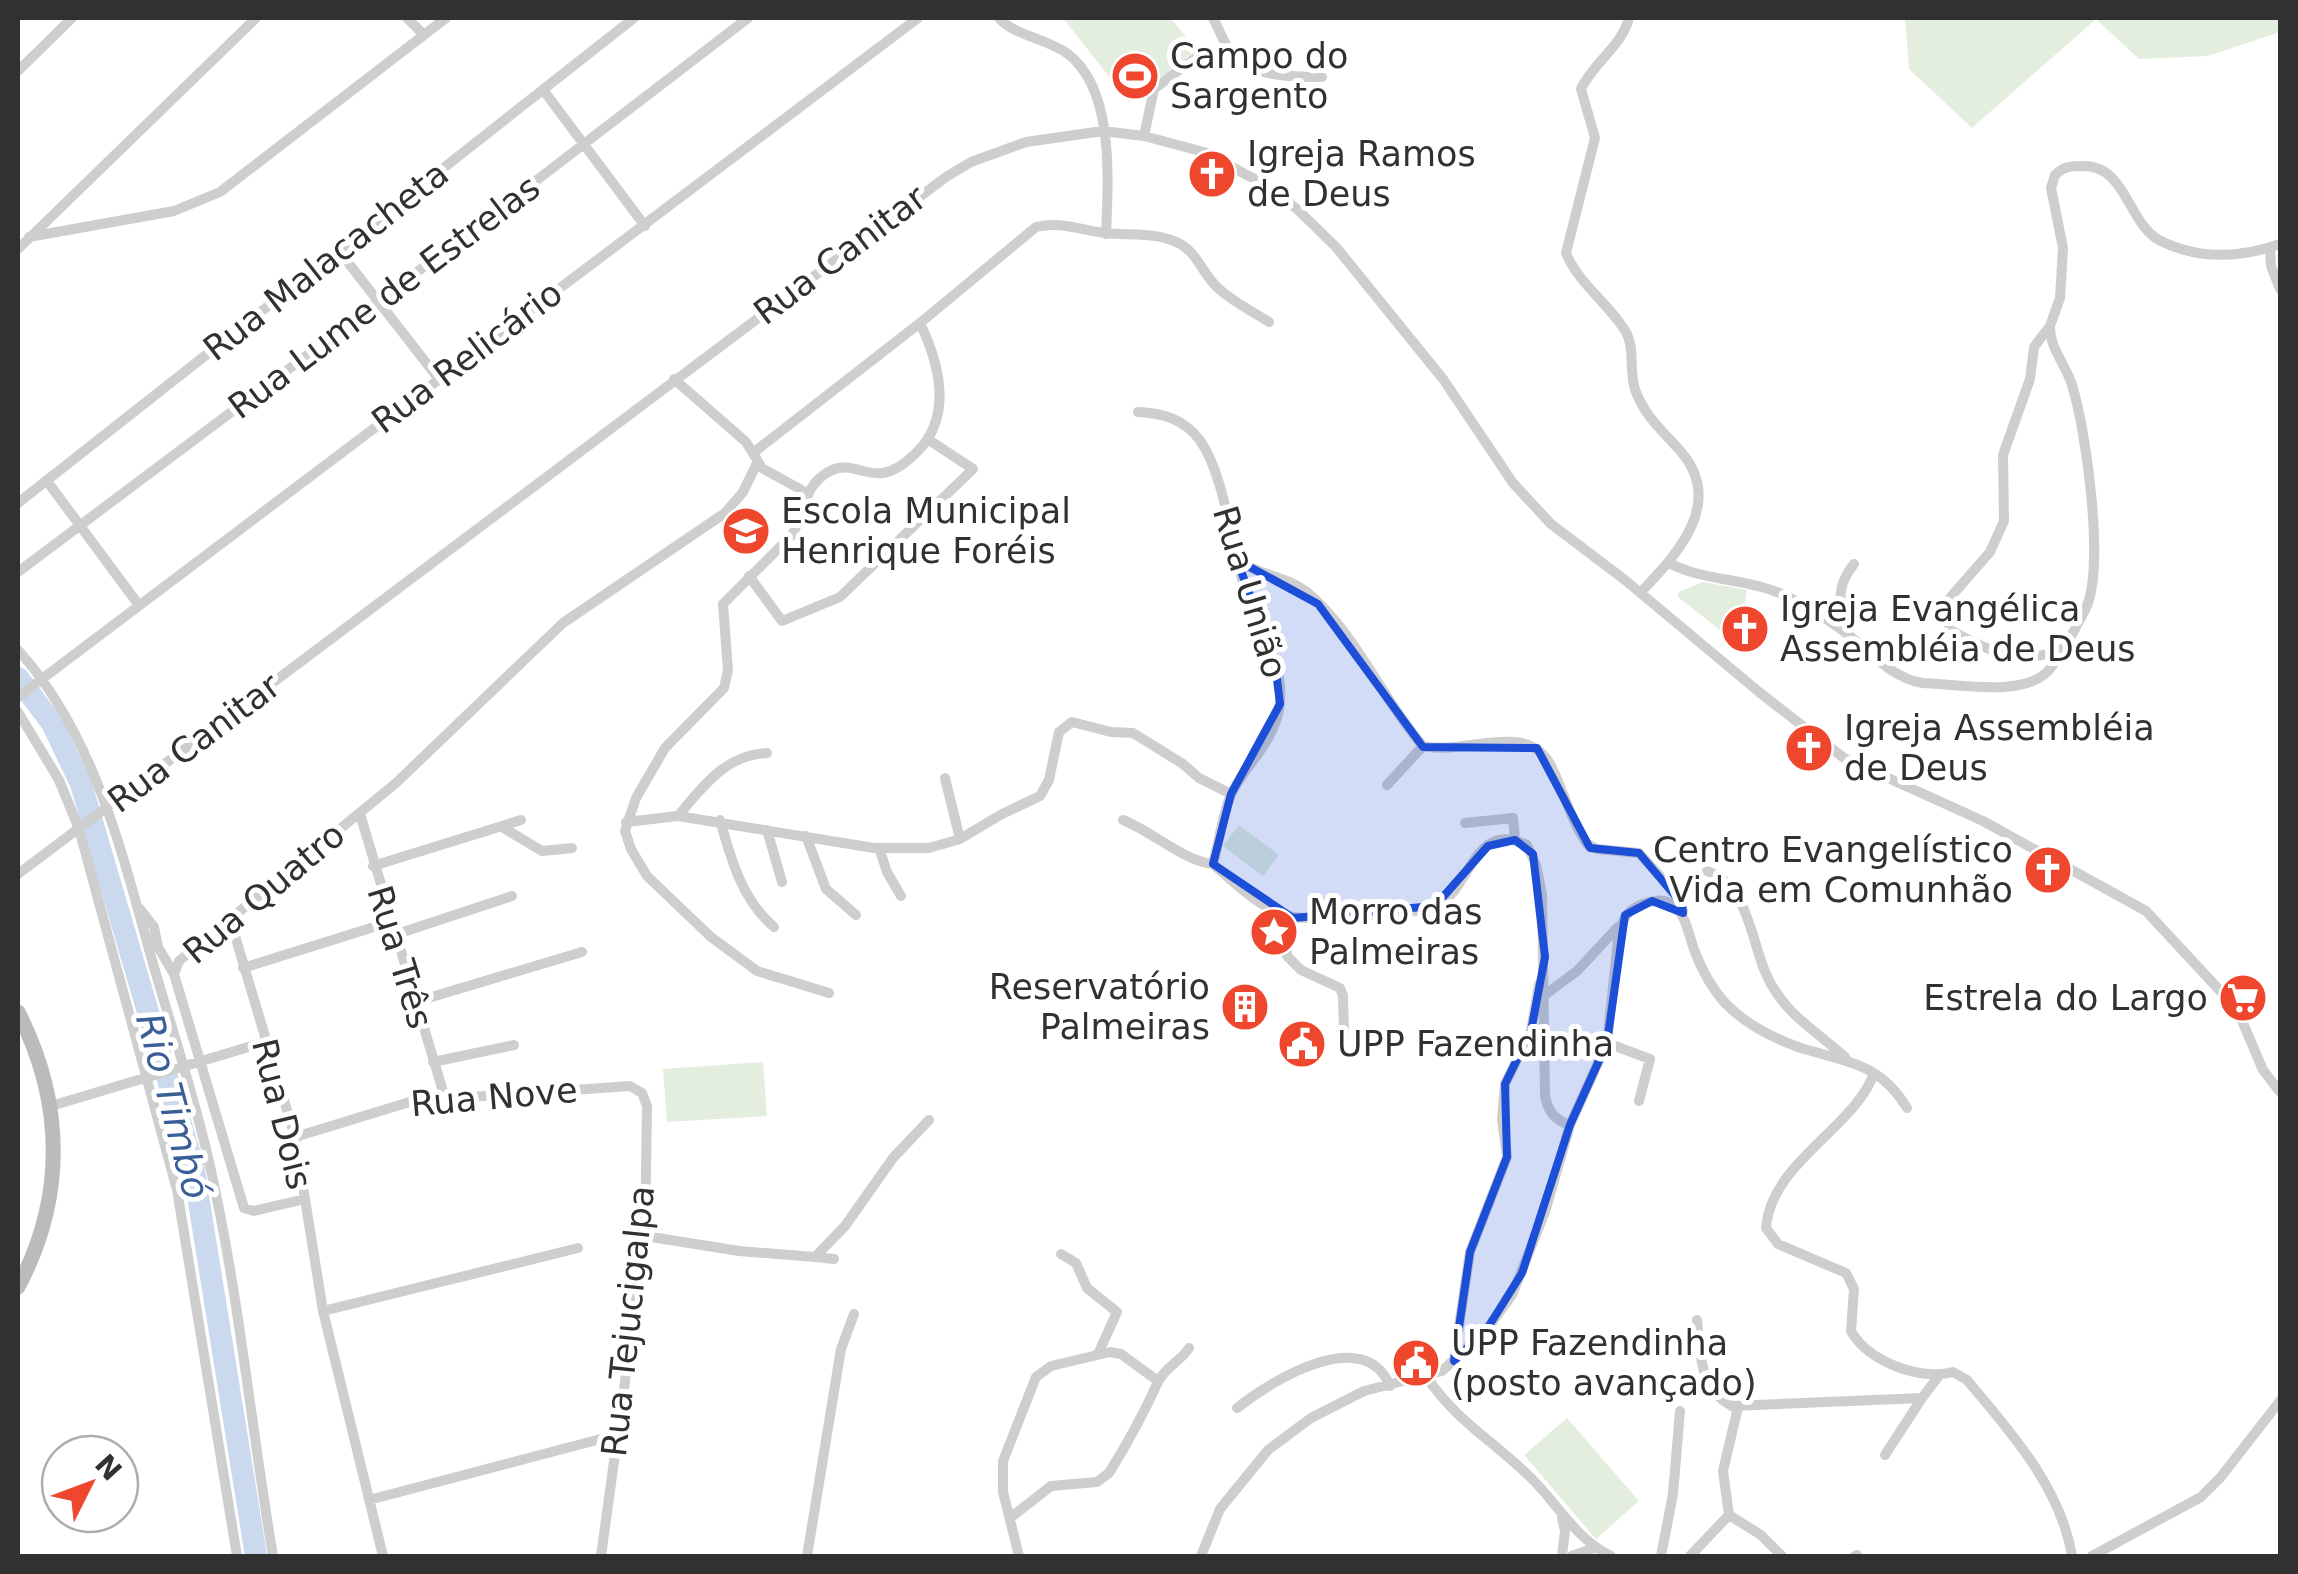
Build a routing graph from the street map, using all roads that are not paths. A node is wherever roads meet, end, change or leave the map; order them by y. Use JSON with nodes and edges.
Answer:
{"nodes":[{"id":1,"x":72,"y":18,"type":"edge"},
{"id":2,"x":256,"y":18,"type":"edge"},
{"id":3,"x":406,"y":18,"type":"edge"},
{"id":4,"x":446,"y":18,"type":"edge"},
{"id":5,"x":634,"y":18,"type":"edge"},
{"id":6,"x":748,"y":18,"type":"edge"},
{"id":7,"x":918,"y":18,"type":"edge"},
{"id":8,"x":1017,"y":18,"type":"edge"},
{"id":9,"x":1213,"y":18,"type":"edge"},
{"id":10,"x":1628,"y":18,"type":"edge"},
{"id":11,"x":1002,"y":22,"type":"edge"},
{"id":12,"x":424,"y":35,"type":"junction"},
{"id":13,"x":1230,"y":52,"type":"junction"},
{"id":14,"x":18,"y":72,"type":"edge"},
{"id":15,"x":1322,"y":78,"type":"dead end"},
{"id":16,"x":544,"y":91,"type":"junction"},
{"id":17,"x":1103,"y":132,"type":"junction"},
{"id":18,"x":1144,"y":136,"type":"junction"},
{"id":19,"x":584,"y":145,"type":"junction"},
{"id":20,"x":645,"y":226,"type":"junction"},
{"id":21,"x":1106,"y":234,"type":"junction"},
{"id":22,"x":29,"y":237,"type":"junction"},
{"id":23,"x":2276,"y":246,"type":"edge"},
{"id":24,"x":18,"y":250,"type":"edge"},
{"id":25,"x":339,"y":251,"type":"junction"},
{"id":26,"x":2280,"y":289,"type":"edge"},
{"id":27,"x":378,"y":302,"type":"junction"},
{"id":28,"x":1268,"y":322,"type":"dead end"},
{"id":29,"x":920,"y":323,"type":"junction"},
{"id":30,"x":2050,"y":326,"type":"junction"},
{"id":31,"x":438,"y":378,"type":"junction"},
{"id":32,"x":674,"y":379,"type":"junction"},
{"id":33,"x":1138,"y":412,"type":"dead end"},
{"id":34,"x":928,"y":440,"type":"junction"},
{"id":35,"x":755,"y":458,"type":"junction"},
{"id":36,"x":47,"y":481,"type":"junction"},
{"id":37,"x":806,"y":493,"type":"junction"},
{"id":38,"x":18,"y":503,"type":"edge"},
{"id":39,"x":80,"y":526,"type":"junction"},
{"id":40,"x":1237,"y":560,"type":"junction"},
{"id":41,"x":1668,"y":563,"type":"junction"},
{"id":42,"x":1854,"y":564,"type":"dead end"},
{"id":43,"x":18,"y":572,"type":"edge"},
{"id":44,"x":749,"y":576,"type":"junction"},
{"id":45,"x":1641,"y":592,"type":"junction"},
{"id":46,"x":138,"y":604,"type":"junction"},
{"id":47,"x":1846,"y":632,"type":"junction"},
{"id":48,"x":2062,"y":649,"type":"junction"},
{"id":49,"x":18,"y":650,"type":"edge"},
{"id":50,"x":40,"y":680,"type":"junction"},
{"id":51,"x":18,"y":697,"type":"edge"},
{"id":52,"x":18,"y":712,"type":"edge"},
{"id":53,"x":1423,"y":746,"type":"junction"},
{"id":54,"x":767,"y":753,"type":"dead end"},
{"id":55,"x":945,"y":778,"type":"dead end"},
{"id":56,"x":1387,"y":786,"type":"dead end"},
{"id":57,"x":1231,"y":794,"type":"junction"},
{"id":58,"x":104,"y":810,"type":"junction"},
{"id":59,"x":360,"y":814,"type":"junction"},
{"id":60,"x":678,"y":816,"type":"junction"},
{"id":61,"x":521,"y":820,"type":"dead end"},
{"id":62,"x":720,"y":820,"type":"junction"},
{"id":63,"x":1123,"y":820,"type":"dead end"},
{"id":64,"x":626,"y":822,"type":"junction"},
{"id":65,"x":1465,"y":822,"type":"dead end"},
{"id":66,"x":502,"y":827,"type":"junction"},
{"id":67,"x":81,"y":828,"type":"junction"},
{"id":68,"x":767,"y":830,"type":"junction"},
{"id":69,"x":806,"y":836,"type":"junction"},
{"id":70,"x":960,"y":839,"type":"junction"},
{"id":71,"x":1515,"y":840,"type":"junction"},
{"id":72,"x":572,"y":848,"type":"dead end"},
{"id":73,"x":878,"y":848,"type":"junction"},
{"id":74,"x":1214,"y":864,"type":"junction"},
{"id":75,"x":373,"y":866,"type":"junction"},
{"id":76,"x":1708,"y":871,"type":"dead end"},
{"id":77,"x":18,"y":874,"type":"edge"},
{"id":78,"x":782,"y":882,"type":"dead end"},
{"id":79,"x":512,"y":896,"type":"dead end"},
{"id":80,"x":901,"y":896,"type":"dead end"},
{"id":81,"x":136,"y":904,"type":"junction"},
{"id":82,"x":1683,"y":913,"type":"junction"},
{"id":83,"x":856,"y":915,"type":"dead end"},
{"id":84,"x":1293,"y":918,"type":"junction"},
{"id":85,"x":230,"y":919,"type":"junction"},
{"id":86,"x":390,"y":922,"type":"junction"},
{"id":87,"x":1622,"y":922,"type":"junction"},
{"id":88,"x":774,"y":927,"type":"dead end"},
{"id":89,"x":394,"y":935,"type":"junction"},
{"id":90,"x":582,"y":952,"type":"dead end"},
{"id":91,"x":1545,"y":957,"type":"junction"},
{"id":92,"x":244,"y":968,"type":"junction"},
{"id":93,"x":174,"y":974,"type":"junction"},
{"id":94,"x":829,"y":993,"type":"dead end"},
{"id":95,"x":1546,"y":994,"type":"junction"},
{"id":96,"x":415,"y":1002,"type":"junction"},
{"id":97,"x":19,"y":1017,"type":"edge"},
{"id":98,"x":1344,"y":1032,"type":"dead end"},
{"id":99,"x":265,"y":1042,"type":"junction"},
{"id":100,"x":1607,"y":1042,"type":"junction"},
{"id":101,"x":514,"y":1045,"type":"dead end"},
{"id":102,"x":1846,"y":1058,"type":"junction"},
{"id":103,"x":199,"y":1062,"type":"junction"},
{"id":104,"x":433,"y":1062,"type":"junction"},
{"id":105,"x":181,"y":1069,"type":"junction"},
{"id":106,"x":1874,"y":1072,"type":"junction"},
{"id":107,"x":152,"y":1077,"type":"junction"},
{"id":108,"x":637,"y":1089,"type":"joint"},
{"id":109,"x":2280,"y":1092,"type":"edge"},
{"id":110,"x":445,"y":1098,"type":"junction"},
{"id":111,"x":1639,"y":1101,"type":"dead end"},
{"id":112,"x":52,"y":1106,"type":"junction"},
{"id":113,"x":1907,"y":1108,"type":"dead end"},
{"id":114,"x":930,"y":1120,"type":"dead end"},
{"id":115,"x":1570,"y":1125,"type":"junction"},
{"id":116,"x":295,"y":1138,"type":"junction"},
{"id":117,"x":305,"y":1199,"type":"junction"},
{"id":118,"x":645,"y":1236,"type":"junction"},
{"id":119,"x":578,"y":1248,"type":"dead end"},
{"id":120,"x":1061,"y":1254,"type":"dead end"},
{"id":121,"x":25,"y":1256,"type":"edge"},
{"id":122,"x":814,"y":1257,"type":"junction"},
{"id":123,"x":834,"y":1259,"type":"dead end"},
{"id":124,"x":18,"y":1287,"type":"edge"},
{"id":125,"x":323,"y":1312,"type":"junction"},
{"id":126,"x":854,"y":1314,"type":"dead end"},
{"id":127,"x":1697,"y":1320,"type":"dead end"},
{"id":128,"x":1189,"y":1348,"type":"dead end"},
{"id":129,"x":1098,"y":1354,"type":"junction"},
{"id":130,"x":1454,"y":1361,"type":"junction"},
{"id":131,"x":1427,"y":1377,"type":"junction"},
{"id":132,"x":1938,"y":1377,"type":"junction"},
{"id":133,"x":1158,"y":1381,"type":"junction"},
{"id":134,"x":1390,"y":1386,"type":"junction"},
{"id":135,"x":1922,"y":1398,"type":"junction"},
{"id":136,"x":2280,"y":1401,"type":"edge"},
{"id":137,"x":1738,"y":1407,"type":"junction"},
{"id":138,"x":1237,"y":1408,"type":"dead end"},
{"id":139,"x":1680,"y":1411,"type":"dead end"},
{"id":140,"x":616,"y":1434,"type":"junction"},
{"id":141,"x":1885,"y":1455,"type":"dead end"},
{"id":142,"x":369,"y":1500,"type":"junction"},
{"id":143,"x":1562,"y":1515,"type":"junction"},
{"id":144,"x":1730,"y":1515,"type":"junction"},
{"id":145,"x":1010,"y":1518,"type":"junction"},
{"id":146,"x":1594,"y":1548,"type":"junction"},
{"id":147,"x":238,"y":1556,"type":"edge"},
{"id":148,"x":272,"y":1556,"type":"edge"},
{"id":149,"x":382,"y":1556,"type":"edge"},
{"id":150,"x":601,"y":1556,"type":"edge"},
{"id":151,"x":807,"y":1556,"type":"edge"},
{"id":152,"x":1020,"y":1556,"type":"edge"},
{"id":153,"x":1202,"y":1556,"type":"edge"},
{"id":154,"x":1562,"y":1556,"type":"edge"},
{"id":155,"x":1572,"y":1556,"type":"edge"},
{"id":156,"x":1611,"y":1556,"type":"edge"},
{"id":157,"x":1661,"y":1556,"type":"edge"},
{"id":158,"x":1690,"y":1556,"type":"edge"},
{"id":159,"x":1782,"y":1556,"type":"edge"},
{"id":160,"x":2072,"y":1556,"type":"edge"},
{"id":161,"x":2092,"y":1556,"type":"edge"}],
"edges":[{"from":1,"to":14,"type":"street"},
{"from":2,"to":22,"type":"street"},
{"from":3,"to":12,"type":"street"},
{"from":4,"to":12,"type":"street"},
{"from":5,"to":16,"type":"street","name":"Rua Malacacheta"},
{"from":6,"to":19,"type":"street","name":"Rua Lume de Estrelas"},
{"from":7,"to":20,"type":"street","name":"Rua Relicário"},
{"from":8,"to":11,"type":"street"},
{"from":9,"to":13,"type":"street"},
{"from":10,"to":41,"type":"street"},
{"from":11,"to":17,"type":"street"},
{"from":12,"to":22,"type":"street"},
{"from":13,"to":15,"type":"street"},
{"from":13,"to":18,"type":"street"},
{"from":16,"to":19,"type":"street"},
{"from":16,"to":25,"type":"street","name":"Rua Malacacheta"},
{"from":17,"to":18,"type":"street","name":"Rua Canitar"},
{"from":17,"to":21,"type":"street"},
{"from":17,"to":32,"type":"street","name":"Rua Canitar"},
{"from":18,"to":45,"type":"street","name":"Rua Canitar"},
{"from":19,"to":20,"type":"street"},
{"from":19,"to":27,"type":"street","name":"Rua Lume de Estrelas"},
{"from":20,"to":31,"type":"street","name":"Rua Relicário"},
{"from":21,"to":28,"type":"street"},
{"from":21,"to":29,"type":"street"},
{"from":22,"to":24,"type":"street"},
{"from":23,"to":26,"type":"street"},
{"from":23,"to":30,"type":"street"},
{"from":25,"to":27,"type":"street"},
{"from":25,"to":36,"type":"street","name":"Rua Malacacheta"},
{"from":27,"to":31,"type":"street"},
{"from":27,"to":39,"type":"street","name":"Rua Lume de Estrelas"},
{"from":29,"to":34,"type":"street"},
{"from":29,"to":35,"type":"street"},
{"from":30,"to":48,"type":"street"},
{"from":30,"to":48,"type":"street"},
{"from":31,"to":46,"type":"street","name":"Rua Relicário"},
{"from":32,"to":35,"type":"street"},
{"from":32,"to":58,"type":"street","name":"Rua Canitar"},
{"from":33,"to":40,"type":"street","name":"Rua União"},
{"from":34,"to":37,"type":"street"},
{"from":34,"to":44,"type":"street"},
{"from":35,"to":37,"type":"street"},
{"from":35,"to":59,"type":"street","name":"Rua Quatro"},
{"from":36,"to":38,"type":"street","name":"Rua Malacacheta"},
{"from":36,"to":39,"type":"street"},
{"from":37,"to":44,"type":"street"},
{"from":39,"to":43,"type":"street","name":"Rua Lume de Estrelas"},
{"from":39,"to":46,"type":"street"},
{"from":40,"to":53,"type":"street"},
{"from":40,"to":57,"type":"street","name":"Rua União"},
{"from":41,"to":45,"type":"street"},
{"from":41,"to":47,"type":"street"},
{"from":42,"to":47,"type":"street"},
{"from":44,"to":64,"type":"street"},
{"from":45,"to":109,"type":"street","name":"Rua Canitar"},
{"from":46,"to":50,"type":"street","name":"Rua Relicário"},
{"from":47,"to":48,"type":"street"},
{"from":49,"to":50,"type":"street"},
{"from":50,"to":51,"type":"street","name":"Rua Relicário"},
{"from":50,"to":58,"type":"street"},
{"from":52,"to":67,"type":"street"},
{"from":53,"to":56,"type":"street"},
{"from":53,"to":82,"type":"street"},
{"from":54,"to":60,"type":"street"},
{"from":55,"to":70,"type":"street"},
{"from":57,"to":70,"type":"street"},
{"from":57,"to":74,"type":"street","name":"Rua União"},
{"from":58,"to":67,"type":"street","name":"Rua Canitar"},
{"from":58,"to":81,"type":"street"},
{"from":59,"to":75,"type":"street","name":"Rua Três"},
{"from":59,"to":85,"type":"street","name":"Rua Quatro"},
{"from":60,"to":62,"type":"street"},
{"from":60,"to":64,"type":"street"},
{"from":61,"to":66,"type":"street"},
{"from":62,"to":68,"type":"street"},
{"from":62,"to":88,"type":"street"},
{"from":63,"to":74,"type":"street"},
{"from":64,"to":94,"type":"street"},
{"from":65,"to":71,"type":"street"},
{"from":66,"to":72,"type":"street"},
{"from":66,"to":75,"type":"street"},
{"from":67,"to":77,"type":"street","name":"Rua Canitar"},
{"from":67,"to":107,"type":"street"},
{"from":68,"to":69,"type":"street"},
{"from":68,"to":78,"type":"street"},
{"from":69,"to":73,"type":"street"},
{"from":69,"to":83,"type":"street"},
{"from":70,"to":73,"type":"street"},
{"from":71,"to":84,"type":"street"},
{"from":71,"to":91,"type":"street"},
{"from":73,"to":80,"type":"street"},
{"from":74,"to":84,"type":"street"},
{"from":75,"to":86,"type":"street","name":"Rua Três"},
{"from":76,"to":102,"type":"street"},
{"from":79,"to":89,"type":"street"},
{"from":81,"to":93,"type":"street"},
{"from":81,"to":105,"type":"street"},
{"from":82,"to":87,"type":"street"},
{"from":82,"to":102,"type":"street"},
{"from":84,"to":98,"type":"street"},
{"from":85,"to":92,"type":"street","name":"Rua Dois"},
{"from":85,"to":93,"type":"street","name":"Rua Quatro"},
{"from":86,"to":89,"type":"street","name":"Rua Três"},
{"from":86,"to":92,"type":"street"},
{"from":87,"to":95,"type":"street"},
{"from":87,"to":100,"type":"street"},
{"from":89,"to":96,"type":"street","name":"Rua Três"},
{"from":90,"to":96,"type":"street"},
{"from":91,"to":95,"type":"street"},
{"from":91,"to":130,"type":"street"},
{"from":92,"to":99,"type":"street","name":"Rua Dois"},
{"from":93,"to":103,"type":"street"},
{"from":95,"to":115,"type":"street"},
{"from":96,"to":104,"type":"street","name":"Rua Três"},
{"from":97,"to":112,"type":"main road"},
{"from":99,"to":103,"type":"street"},
{"from":99,"to":116,"type":"street","name":"Rua Dois"},
{"from":100,"to":111,"type":"street"},
{"from":100,"to":115,"type":"street"},
{"from":101,"to":104,"type":"street"},
{"from":102,"to":106,"type":"street"},
{"from":103,"to":105,"type":"street"},
{"from":103,"to":117,"type":"street"},
{"from":104,"to":110,"type":"street","name":"Rua Três"},
{"from":105,"to":107,"type":"street"},
{"from":105,"to":148,"type":"street"},
{"from":106,"to":113,"type":"street"},
{"from":106,"to":132,"type":"street"},
{"from":107,"to":112,"type":"street"},
{"from":107,"to":147,"type":"street"},
{"from":108,"to":110,"type":"street","name":"Rua Nove"},
{"from":108,"to":118,"type":"street","name":"Rua Tejucigalpa"},
{"from":110,"to":116,"type":"street","name":"Rua Nove"},
{"from":112,"to":121,"type":"main road"},
{"from":114,"to":122,"type":"street"},
{"from":115,"to":130,"type":"street"},
{"from":116,"to":117,"type":"street","name":"Rua Dois"},
{"from":117,"to":125,"type":"street","name":"Rua Dois"},
{"from":118,"to":122,"type":"street"},
{"from":118,"to":140,"type":"street","name":"Rua Tejucigalpa"},
{"from":119,"to":125,"type":"street"},
{"from":120,"to":129,"type":"street"},
{"from":121,"to":124,"type":"main road"},
{"from":122,"to":123,"type":"street"},
{"from":125,"to":142,"type":"street","name":"Rua Dois"},
{"from":126,"to":151,"type":"street"},
{"from":127,"to":137,"type":"street"},
{"from":128,"to":133,"type":"street"},
{"from":129,"to":133,"type":"street"},
{"from":129,"to":145,"type":"street"},
{"from":130,"to":131,"type":"street"},
{"from":131,"to":134,"type":"street"},
{"from":131,"to":143,"type":"street"},
{"from":132,"to":135,"type":"street"},
{"from":132,"to":160,"type":"street"},
{"from":133,"to":145,"type":"street"},
{"from":134,"to":138,"type":"street"},
{"from":134,"to":153,"type":"street"},
{"from":135,"to":137,"type":"street"},
{"from":135,"to":141,"type":"street"},
{"from":136,"to":161,"type":"street"},
{"from":137,"to":144,"type":"street"},
{"from":139,"to":157,"type":"street"},
{"from":140,"to":142,"type":"street"},
{"from":140,"to":150,"type":"street","name":"Rua Tejucigalpa"},
{"from":142,"to":149,"type":"street","name":"Rua Dois"},
{"from":143,"to":146,"type":"street"},
{"from":143,"to":154,"type":"street"},
{"from":144,"to":158,"type":"street"},
{"from":144,"to":159,"type":"street"},
{"from":145,"to":152,"type":"street"},
{"from":146,"to":155,"type":"street"},
{"from":146,"to":156,"type":"street"}]}
